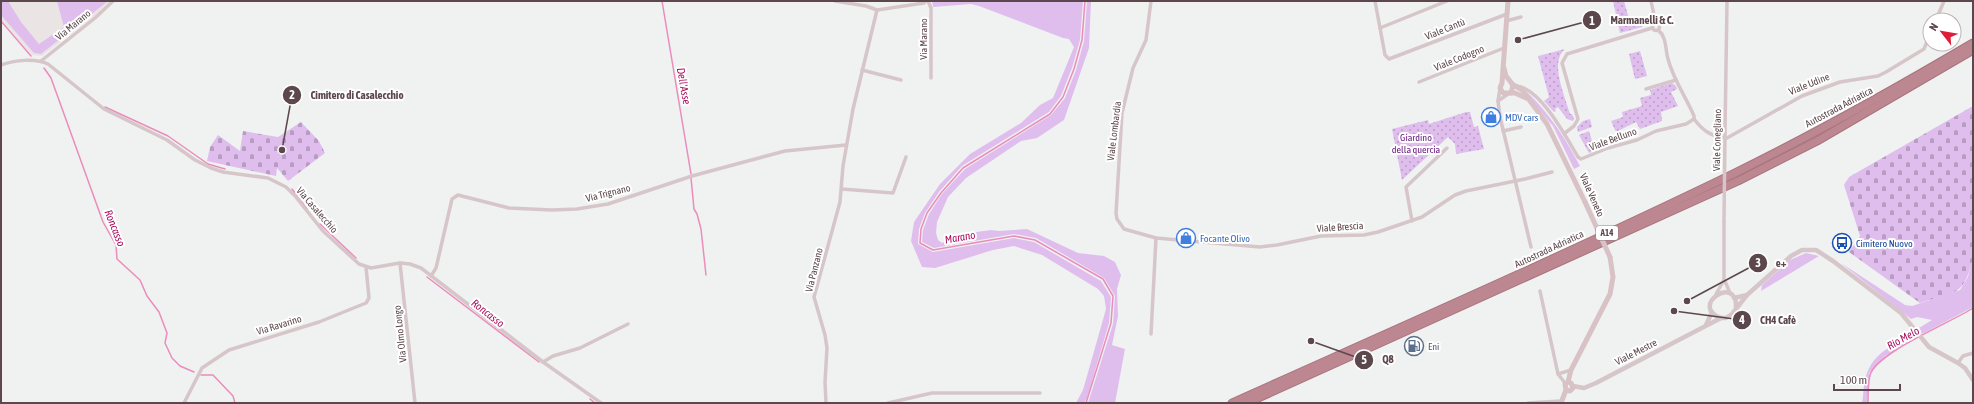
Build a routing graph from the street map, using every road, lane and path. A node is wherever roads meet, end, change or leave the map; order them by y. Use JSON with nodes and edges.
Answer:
{"nodes":[{"id":1,"x":113,"y":1,"type":"edge"},
{"id":2,"x":835,"y":1,"type":"edge"},
{"id":3,"x":927,"y":1,"type":"edge"},
{"id":4,"x":1152,"y":1,"type":"edge"},
{"id":5,"x":1375,"y":1,"type":"edge"},
{"id":6,"x":1447,"y":1,"type":"edge"},
{"id":7,"x":1508,"y":1,"type":"edge"},
{"id":8,"x":1651,"y":1,"type":"edge"},
{"id":9,"x":1727,"y":1,"type":"edge"},
{"id":10,"x":1944,"y":1,"type":"edge"},
{"id":11,"x":877,"y":10,"type":"junction"},
{"id":12,"x":1939,"y":12,"type":"edge"},
{"id":13,"x":1506,"y":14,"type":"junction"},
{"id":14,"x":1521,"y":16,"type":"dead end"},
{"id":15,"x":1506,"y":21,"type":"junction"},
{"id":16,"x":1656,"y":24,"type":"junction"},
{"id":17,"x":1380,"y":28,"type":"junction"},
{"id":18,"x":1652,"y":28,"type":"junction"},
{"id":19,"x":1658,"y":30,"type":"junction"},
{"id":20,"x":1973,"y":42,"type":"edge"},
{"id":21,"x":1504,"y":48,"type":"junction"},
{"id":22,"x":1922,"y":50,"type":"edge"},
{"id":23,"x":1973,"y":50,"type":"edge"},
{"id":24,"x":41,"y":61,"type":"junction"},
{"id":25,"x":1503,"y":63,"type":"junction"},
{"id":26,"x":1,"y":65,"type":"edge"},
{"id":27,"x":862,"y":70,"type":"junction"},
{"id":28,"x":931,"y":78,"type":"dead end"},
{"id":29,"x":901,"y":80,"type":"dead end"},
{"id":30,"x":1676,"y":80,"type":"junction"},
{"id":31,"x":1420,"y":82,"type":"dead end"},
{"id":32,"x":1513,"y":84,"type":"junction"},
{"id":33,"x":1501,"y":86,"type":"junction"},
{"id":34,"x":1646,"y":89,"type":"dead end"},
{"id":35,"x":1524,"y":90,"type":"junction"},
{"id":36,"x":1511,"y":93,"type":"junction"},
{"id":37,"x":1527,"y":99,"type":"junction"},
{"id":38,"x":1498,"y":101,"type":"junction"},
{"id":39,"x":1694,"y":119,"type":"junction"},
{"id":40,"x":1521,"y":127,"type":"dead end"},
{"id":41,"x":1503,"y":131,"type":"junction"},
{"id":42,"x":1564,"y":133,"type":"junction"},
{"id":43,"x":846,"y":146,"type":"junction"},
{"id":44,"x":1447,"y":148,"type":"dead end"},
{"id":45,"x":906,"y":157,"type":"dead end"},
{"id":46,"x":1552,"y":172,"type":"dead end"},
{"id":47,"x":1516,"y":181,"type":"junction"},
{"id":48,"x":842,"y":189,"type":"junction"},
{"id":49,"x":1117,"y":219,"type":"joint"},
{"id":50,"x":1412,"y":221,"type":"junction"},
{"id":51,"x":1156,"y":238,"type":"junction"},
{"id":52,"x":1531,"y":247,"type":"dead end"},
{"id":53,"x":400,"y":263,"type":"junction"},
{"id":54,"x":366,"y":267,"type":"junction"},
{"id":55,"x":430,"y":276,"type":"junction"},
{"id":56,"x":1724,"y":279,"type":"junction"},
{"id":57,"x":1540,"y":291,"type":"dead end"},
{"id":58,"x":1716,"y":294,"type":"junction"},
{"id":59,"x":1747,"y":295,"type":"junction"},
{"id":60,"x":1732,"y":296,"type":"junction"},
{"id":61,"x":1736,"y":308,"type":"junction"},
{"id":62,"x":1712,"y":312,"type":"junction"},
{"id":63,"x":1721,"y":318,"type":"junction"},
{"id":64,"x":628,"y":324,"type":"dead end"},
{"id":65,"x":1705,"y":326,"type":"junction"},
{"id":66,"x":1151,"y":334,"type":"dead end"},
{"id":67,"x":1973,"y":353,"type":"edge"},
{"id":68,"x":543,"y":362,"type":"junction"},
{"id":69,"x":1958,"y":363,"type":"junction"},
{"id":70,"x":1571,"y":370,"type":"junction"},
{"id":71,"x":1558,"y":374,"type":"junction"},
{"id":72,"x":1973,"y":380,"type":"edge"},
{"id":73,"x":1566,"y":383,"type":"junction"},
{"id":74,"x":1573,"y":386,"type":"junction"},
{"id":75,"x":1566,"y":390,"type":"junction"},
{"id":76,"x":1040,"y":393,"type":"dead end"},
{"id":77,"x":1561,"y":402,"type":"edge"},
{"id":78,"x":184,"y":403,"type":"edge"},
{"id":79,"x":415,"y":403,"type":"edge"},
{"id":80,"x":601,"y":403,"type":"edge"},
{"id":81,"x":826,"y":403,"type":"edge"},
{"id":82,"x":888,"y":403,"type":"edge"},
{"id":83,"x":1232,"y":403,"type":"edge"},
{"id":84,"x":1247,"y":403,"type":"edge"},
{"id":85,"x":1528,"y":403,"type":"edge"},
{"id":86,"x":1544,"y":403,"type":"edge"}],
"edges":[{"from":1,"to":24,"type":"street","name":"Via Marano"},
{"from":2,"to":11,"type":"street"},
{"from":3,"to":11,"type":"street"},
{"from":3,"to":28,"type":"street","name":"Via Marano"},
{"from":4,"to":49,"type":"street","name":"Viale Lombardia"},
{"from":5,"to":17,"type":"street"},
{"from":6,"to":17,"type":"street"},
{"from":7,"to":13,"type":"main road","name":"Viale Veneto"},
{"from":8,"to":16,"type":"street"},
{"from":9,"to":56,"type":"street","name":"Viale Conegliano","bridge":true},
{"from":10,"to":12,"type":"street"},
{"from":11,"to":27,"type":"street","name":"Via Panzano"},
{"from":13,"to":15,"type":"main road","name":"Viale Veneto"},
{"from":13,"to":17,"type":"street","name":"Viale Cantù"},
{"from":14,"to":15,"type":"street"},
{"from":15,"to":21,"type":"main road","name":"Viale Veneto"},
{"from":16,"to":18,"type":"street"},
{"from":16,"to":19,"type":"street"},
{"from":18,"to":19,"type":"street"},
{"from":18,"to":42,"type":"street"},
{"from":19,"to":30,"type":"street"},
{"from":20,"to":83,"type":"highway","name":"Autostrada Adriatica","number":"A14"},
{"from":21,"to":25,"type":"main road","name":"Viale Veneto"},
{"from":21,"to":31,"type":"street","name":"Viale Codogno"},
{"from":22,"to":39,"type":"street","name":"Viale Udine"},
{"from":23,"to":84,"type":"highway","name":"Autostrada Adriatica","number":"A14"},
{"from":24,"to":26,"type":"street"},
{"from":24,"to":54,"type":"street","name":"Via Casalecchio"},
{"from":25,"to":32,"type":"main road","name":"Viale Veneto"},
{"from":25,"to":33,"type":"main road","name":"Viale Veneto"},
{"from":27,"to":29,"type":"street"},
{"from":27,"to":43,"type":"street","name":"Via Panzano"},
{"from":30,"to":34,"type":"street"},
{"from":30,"to":39,"type":"street"},
{"from":32,"to":33,"type":"main road"},
{"from":32,"to":35,"type":"main road","name":"Viale Veneto"},
{"from":32,"to":36,"type":"main road"},
{"from":33,"to":36,"type":"main road"},
{"from":33,"to":38,"type":"street","name":"Viale Veneto"},
{"from":35,"to":36,"type":"main road"},
{"from":35,"to":37,"type":"main road","name":"Viale Veneto"},
{"from":35,"to":42,"type":"street","name":"Viale Belluno"},
{"from":36,"to":37,"type":"main road","name":"Viale Veneto"},
{"from":36,"to":38,"type":"street"},
{"from":37,"to":70,"type":"main road","name":"Viale Veneto","bridge":true},
{"from":38,"to":41,"type":"street","name":"Viale Veneto"},
{"from":39,"to":42,"type":"street","name":"Viale Belluno"},
{"from":40,"to":41,"type":"street"},
{"from":41,"to":47,"type":"street","name":"Viale Veneto"},
{"from":43,"to":48,"type":"street","name":"Via Panzano"},
{"from":43,"to":55,"type":"street","name":"Via Trignano"},
{"from":44,"to":50,"type":"street"},
{"from":45,"to":48,"type":"street"},
{"from":46,"to":47,"type":"street","name":"Viale Brescia"},
{"from":47,"to":50,"type":"street","name":"Viale Brescia"},
{"from":47,"to":52,"type":"street","name":"Viale Veneto"},
{"from":48,"to":81,"type":"street","name":"Via Panzano"},
{"from":49,"to":51,"type":"street","name":"Viale Brescia"},
{"from":50,"to":51,"type":"street","name":"Viale Brescia"},
{"from":51,"to":66,"type":"street"},
{"from":53,"to":54,"type":"street"},
{"from":53,"to":55,"type":"street"},
{"from":53,"to":79,"type":"street","name":"Via Olmo Longo"},
{"from":54,"to":78,"type":"street","name":"Via Ravarino"},
{"from":55,"to":68,"type":"street"},
{"from":56,"to":58,"type":"street","name":"Viale Conegliano"},
{"from":56,"to":60,"type":"street","name":"Viale Conegliano"},
{"from":57,"to":71,"type":"street","name":"Viale Veneto"},
{"from":58,"to":60,"type":"street","name":"Viale Mestre"},
{"from":58,"to":62,"type":"street"},
{"from":59,"to":60,"type":"street","name":"Viale Mestre"},
{"from":59,"to":61,"type":"street","name":"Viale Mestre"},
{"from":59,"to":69,"type":"street","name":"Viale Mestre"},
{"from":60,"to":61,"type":"street"},
{"from":61,"to":63,"type":"street","name":"Viale Mestre"},
{"from":62,"to":63,"type":"street"},
{"from":62,"to":65,"type":"street"},
{"from":63,"to":65,"type":"street","name":"Viale Mestre"},
{"from":64,"to":68,"type":"street"},
{"from":65,"to":74,"type":"street","name":"Viale Mestre"},
{"from":67,"to":69,"type":"street"},
{"from":68,"to":80,"type":"street"},
{"from":69,"to":72,"type":"street"},
{"from":70,"to":71,"type":"street"},
{"from":70,"to":73,"type":"main road","name":"Viale Veneto"},
{"from":71,"to":73,"type":"street","name":"Viale Veneto"},
{"from":73,"to":74,"type":"main road","name":"Viale Veneto"},
{"from":73,"to":75,"type":"main road","name":"Viale Veneto"},
{"from":74,"to":75,"type":"main road"},
{"from":75,"to":77,"type":"main road","name":"Viale Veneto"},
{"from":76,"to":82,"type":"street"},
{"from":77,"to":86,"type":"street"},
{"from":85,"to":86,"type":"street"}]}
